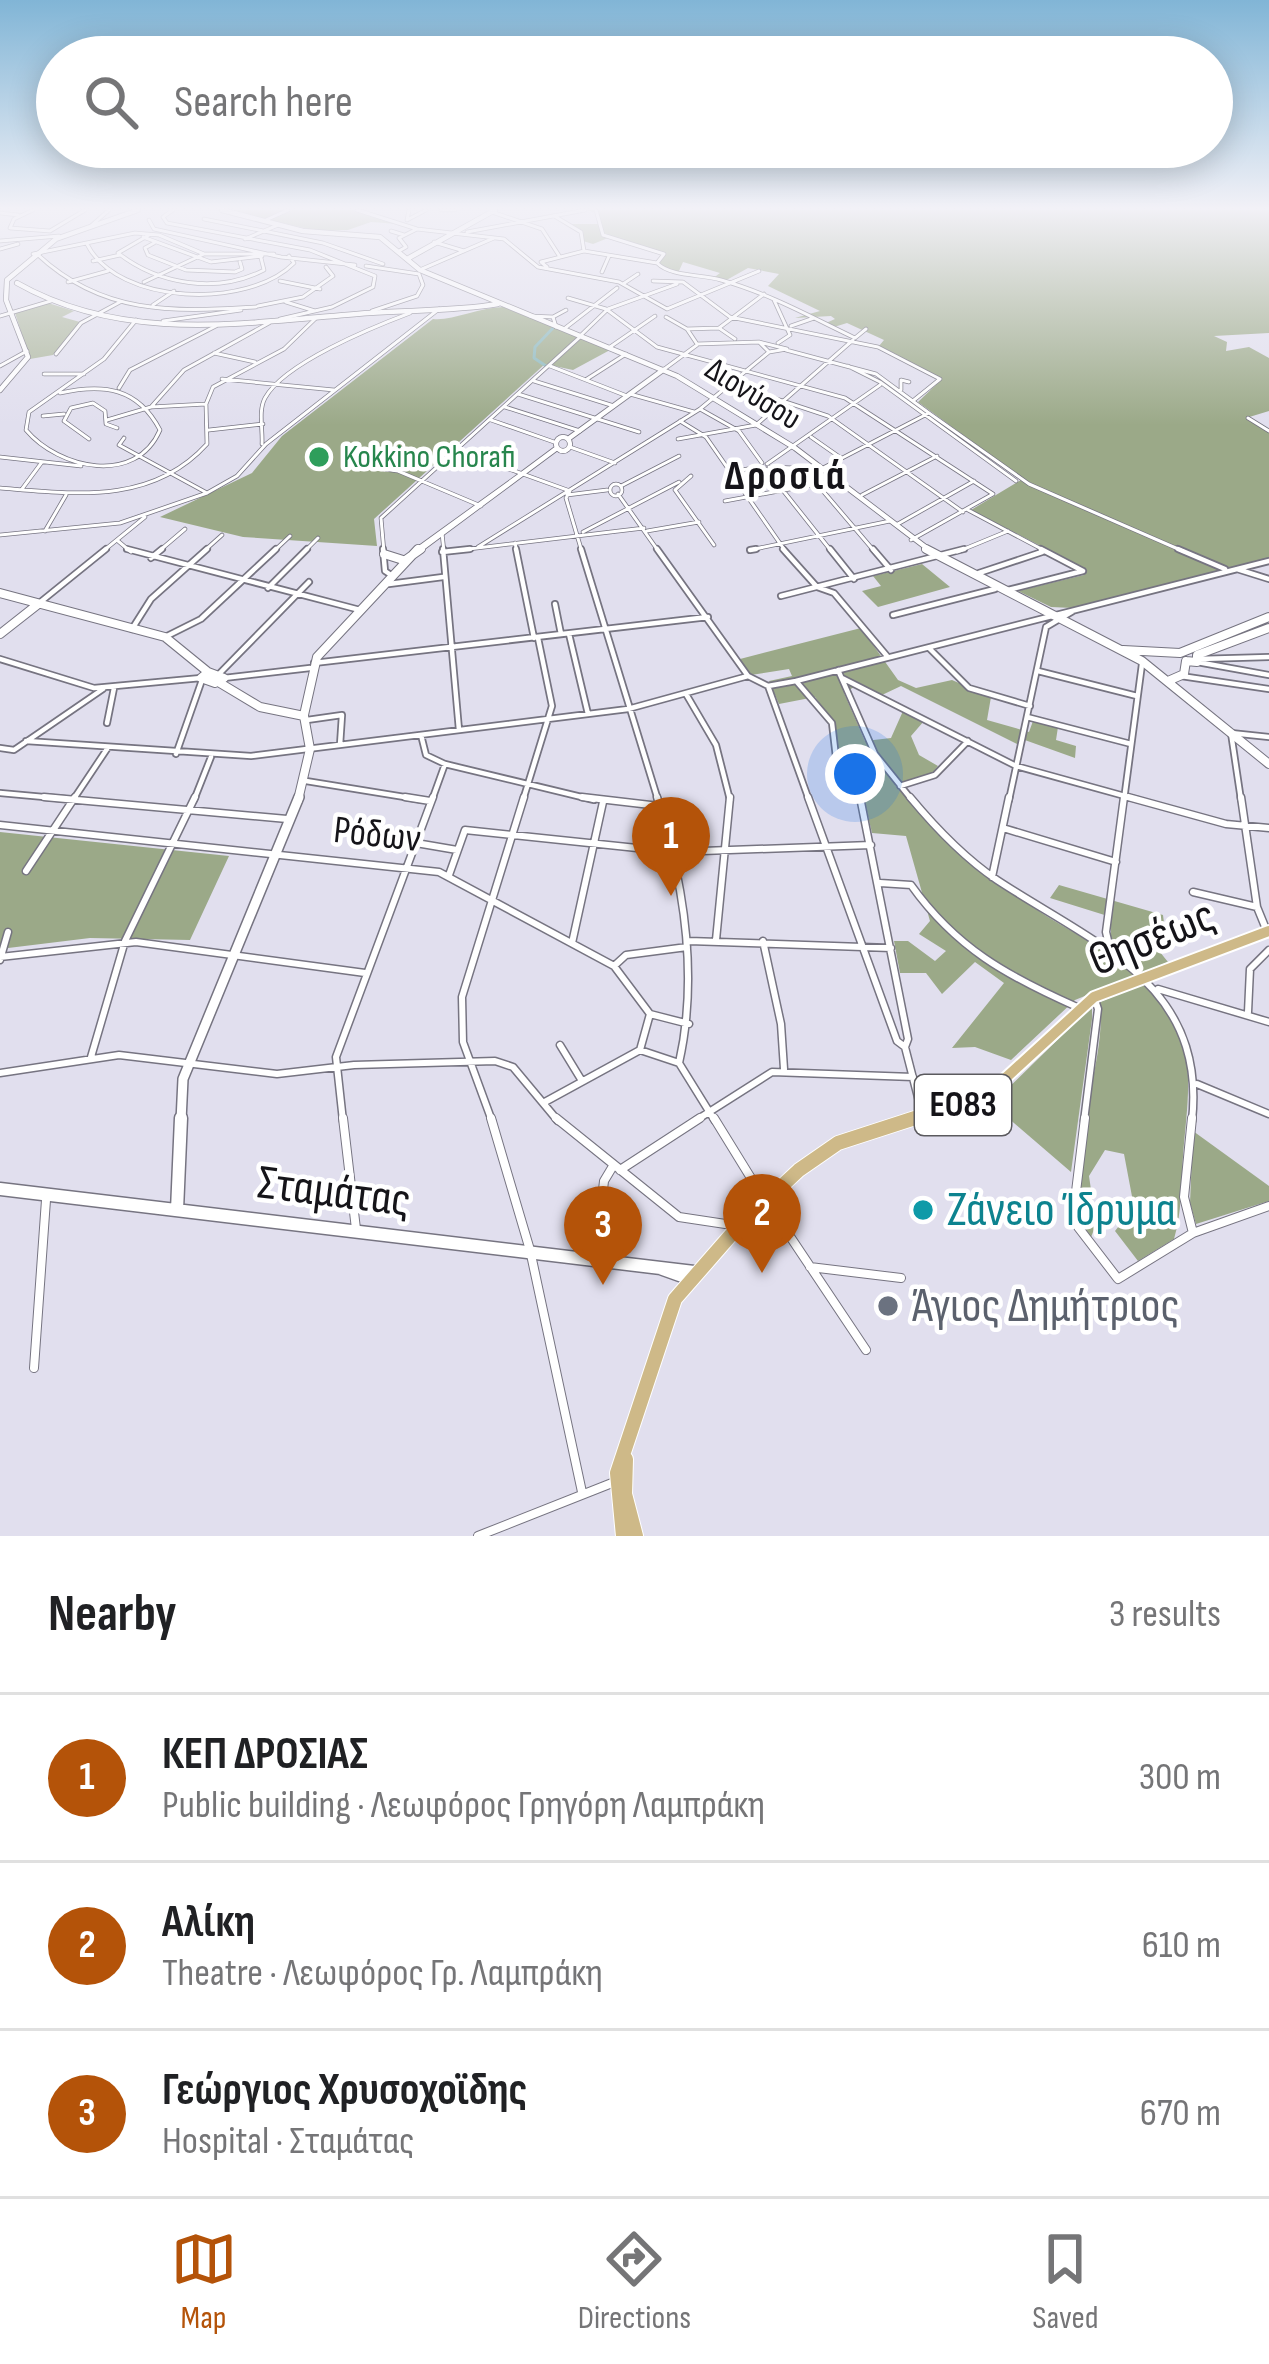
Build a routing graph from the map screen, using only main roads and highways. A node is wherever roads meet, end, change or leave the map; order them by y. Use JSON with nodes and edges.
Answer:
{"nodes":[{"id":1,"x":1268,"y":931,"type":"edge"},
{"id":2,"x":620,"y":1480,"type":"junction"},
{"id":3,"x":623,"y":1536,"type":"edge"},
{"id":4,"x":635,"y":1536,"type":"edge"}],
"edges":[{"from":1,"to":2,"type":"main road","name":"Θησέως","number":"ΕΟ83"},
{"from":2,"to":3,"type":"main road","number":"ΕΟ83"},
{"from":2,"to":4,"type":"main road","number":"ΕΟ83"}]}
